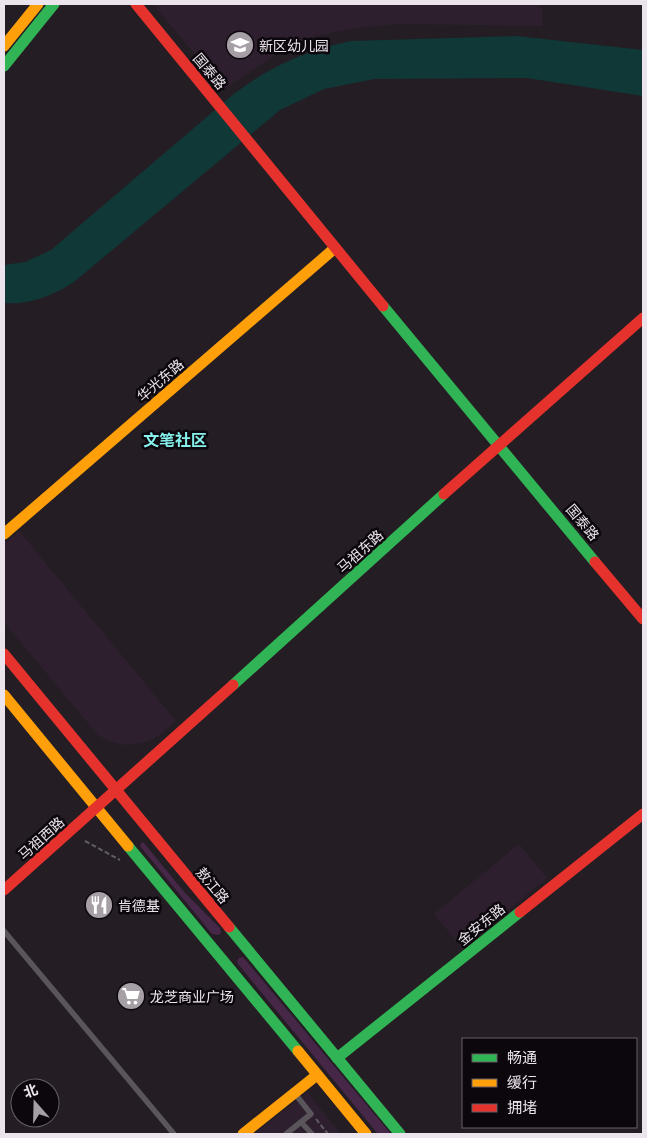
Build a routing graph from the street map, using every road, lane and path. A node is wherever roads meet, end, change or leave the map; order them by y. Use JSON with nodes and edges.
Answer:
{"nodes":[{"id":1,"x":38,"y":4,"type":"edge"},
{"id":2,"x":54,"y":4,"type":"edge"},
{"id":3,"x":136,"y":4,"type":"edge"},
{"id":4,"x":4,"y":46,"type":"edge"},
{"id":5,"x":4,"y":66,"type":"edge"},
{"id":6,"x":335,"y":248,"type":"junction"},
{"id":7,"x":643,"y":318,"type":"edge"},
{"id":8,"x":499,"y":445,"type":"junction"},
{"id":9,"x":4,"y":534,"type":"edge"},
{"id":10,"x":643,"y":619,"type":"edge"},
{"id":11,"x":4,"y":654,"type":"edge"},
{"id":12,"x":4,"y":695,"type":"edge"},
{"id":13,"x":115,"y":791,"type":"junction"},
{"id":14,"x":97,"y":807,"type":"junction"},
{"id":15,"x":643,"y":814,"type":"edge"},
{"id":16,"x":4,"y":890,"type":"edge"},
{"id":17,"x":4,"y":931,"type":"edge"},
{"id":18,"x":337,"y":1058,"type":"junction"},
{"id":19,"x":317,"y":1075,"type":"junction"},
{"id":20,"x":295,"y":1093,"type":"junction"},
{"id":21,"x":311,"y":1114,"type":"junction"},
{"id":22,"x":301,"y":1122,"type":"junction"},
{"id":23,"x":174,"y":1134,"type":"edge"},
{"id":24,"x":243,"y":1134,"type":"edge"},
{"id":25,"x":286,"y":1134,"type":"edge"},
{"id":26,"x":312,"y":1134,"type":"edge"},
{"id":27,"x":328,"y":1134,"type":"edge"},
{"id":28,"x":366,"y":1134,"type":"edge"},
{"id":29,"x":400,"y":1134,"type":"edge"}],
"edges":[{"from":1,"to":4,"type":"main road"},
{"from":2,"to":5,"type":"main road"},
{"from":3,"to":6,"type":"main road","name":"国泰路"},
{"from":6,"to":8,"type":"main road","name":"国泰路"},
{"from":6,"to":9,"type":"main road","name":"华光东路"},
{"from":7,"to":8,"type":"main road","name":"马祖东路"},
{"from":8,"to":10,"type":"main road","name":"国泰路"},
{"from":8,"to":13,"type":"main road","name":"马祖东路"},
{"from":11,"to":13,"type":"main road","name":"敖江路"},
{"from":12,"to":14,"type":"main road"},
{"from":13,"to":14,"type":"main road","name":"马祖东路"},
{"from":13,"to":18,"type":"main road","name":"敖江路"},
{"from":14,"to":16,"type":"main road","name":"马祖西路"},
{"from":14,"to":19,"type":"main road"},
{"from":15,"to":18,"type":"main road","name":"金安东路"},
{"from":17,"to":23,"type":"lane"},
{"from":18,"to":29,"type":"main road","name":"敖江路"},
{"from":19,"to":20,"type":"main road"},
{"from":19,"to":28,"type":"main road"},
{"from":20,"to":21,"type":"lane"},
{"from":20,"to":24,"type":"main road"},
{"from":21,"to":22,"type":"lane"},
{"from":21,"to":27,"type":"path"},
{"from":22,"to":25,"type":"lane"},
{"from":22,"to":26,"type":"lane"}]}
